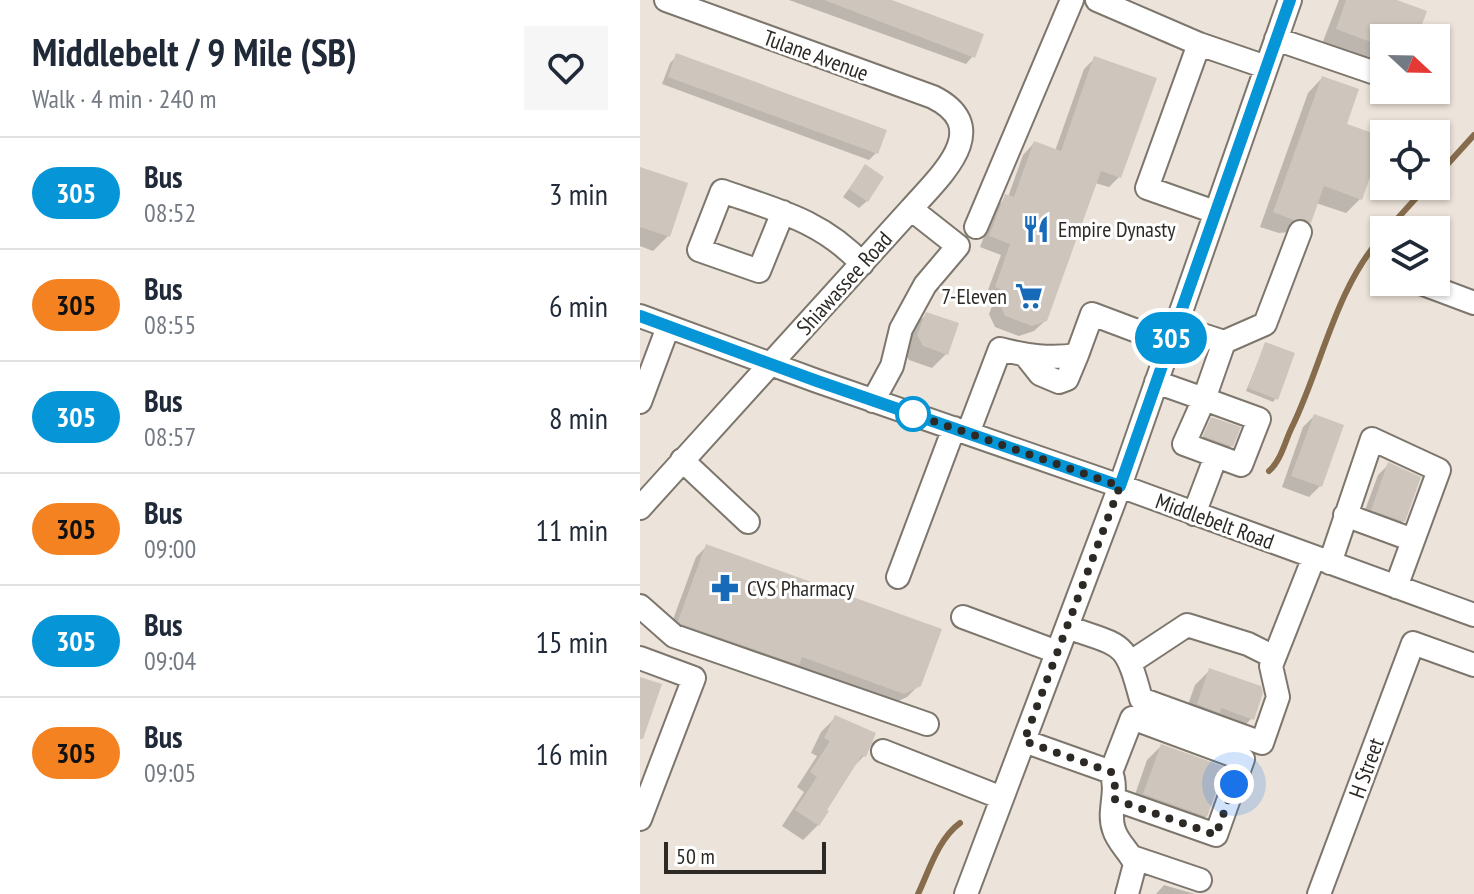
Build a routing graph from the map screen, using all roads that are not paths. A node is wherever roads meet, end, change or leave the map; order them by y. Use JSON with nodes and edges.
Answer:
{"nodes":[{"id":1,"x":666,"y":0,"type":"edge"},
{"id":2,"x":1072,"y":0,"type":"edge"},
{"id":3,"x":1097,"y":0,"type":"edge"},
{"id":4,"x":1290,"y":0,"type":"edge"},
{"id":5,"x":1276,"y":39,"type":"junction"},
{"id":6,"x":1199,"y":44,"type":"junction"},
{"id":7,"x":1266,"y":67,"type":"junction"},
{"id":8,"x":1370,"y":71,"type":"edge"},
{"id":9,"x":960,"y":119,"type":"joint"},
{"id":10,"x":911,"y":209,"type":"junction"},
{"id":11,"x":783,"y":212,"type":"dead end"},
{"id":12,"x":1215,"y":212,"type":"junction"},
{"id":13,"x":976,"y":227,"type":"dead end"},
{"id":14,"x":1300,"y":232,"type":"dead end"},
{"id":15,"x":862,"y":264,"type":"junction"},
{"id":16,"x":1450,"y":294,"type":"edge"},
{"id":17,"x":1474,"y":303,"type":"edge"},
{"id":18,"x":640,"y":316,"type":"edge"},
{"id":19,"x":668,"y":327,"type":"junction"},
{"id":20,"x":1172,"y":334,"type":"junction"},
{"id":21,"x":1224,"y":342,"type":"junction"},
{"id":22,"x":771,"y":363,"type":"junction"},
{"id":23,"x":1156,"y":382,"type":"junction"},
{"id":24,"x":1204,"y":399,"type":"junction"},
{"id":25,"x":640,"y":400,"type":"edge"},
{"id":26,"x":873,"y":401,"type":"junction"},
{"id":27,"x":961,"y":430,"type":"junction"},
{"id":28,"x":1216,"y":456,"type":"junction"},
{"id":29,"x":682,"y":460,"type":"junction"},
{"id":30,"x":1120,"y":486,"type":"junction"},
{"id":31,"x":643,"y":499,"type":"edge"},
{"id":32,"x":1194,"y":514,"type":"junction"},
{"id":33,"x":1345,"y":515,"type":"junction"},
{"id":34,"x":748,"y":522,"type":"dead end"},
{"id":35,"x":1413,"y":540,"type":"junction"},
{"id":36,"x":1322,"y":560,"type":"junction"},
{"id":37,"x":898,"y":577,"type":"dead end"},
{"id":38,"x":1396,"y":587,"type":"junction"},
{"id":39,"x":640,"y":606,"type":"edge"},
{"id":40,"x":1474,"y":615,"type":"edge"},
{"id":41,"x":963,"y":617,"type":"dead end"},
{"id":42,"x":1067,"y":627,"type":"junction"},
{"id":43,"x":1057,"y":652,"type":"junction"},
{"id":44,"x":1274,"y":657,"type":"junction"},
{"id":45,"x":640,"y":658,"type":"edge"},
{"id":46,"x":1131,"y":662,"type":"junction"},
{"id":47,"x":1474,"y":665,"type":"edge"},
{"id":48,"x":927,"y":724,"type":"dead end"},
{"id":49,"x":1024,"y":741,"type":"junction"},
{"id":50,"x":883,"y":751,"type":"dead end"},
{"id":51,"x":1111,"y":772,"type":"junction"},
{"id":52,"x":1002,"y":798,"type":"junction"},
{"id":53,"x":1114,"y":799,"type":"junction"},
{"id":54,"x":640,"y":819,"type":"edge"},
{"id":55,"x":1132,"y":857,"type":"junction"},
{"id":56,"x":1200,"y":880,"type":"dead end"},
{"id":57,"x":966,"y":894,"type":"edge"},
{"id":58,"x":1127,"y":894,"type":"edge"},
{"id":59,"x":1319,"y":894,"type":"edge"}],
"edges":[{"from":1,"to":9,"type":"street","name":"Tulane Avenue"},
{"from":2,"to":13,"type":"street"},
{"from":3,"to":6,"type":"street"},
{"from":4,"to":5,"type":"street"},
{"from":5,"to":7,"type":"street"},
{"from":5,"to":8,"type":"street"},
{"from":6,"to":7,"type":"street"},
{"from":6,"to":12,"type":"street"},
{"from":7,"to":12,"type":"street"},
{"from":9,"to":10,"type":"street","name":"Shiawassee Road"},
{"from":10,"to":15,"type":"street","name":"Shiawassee Road"},
{"from":10,"to":26,"type":"street"},
{"from":11,"to":15,"type":"street"},
{"from":12,"to":20,"type":"street"},
{"from":14,"to":21,"type":"street"},
{"from":15,"to":22,"type":"street","name":"Shiawassee Road"},
{"from":16,"to":17,"type":"street"},
{"from":18,"to":19,"type":"street","name":"Middlebelt Road"},
{"from":19,"to":22,"type":"street","name":"Middlebelt Road"},
{"from":19,"to":25,"type":"street"},
{"from":20,"to":21,"type":"street"},
{"from":20,"to":23,"type":"street"},
{"from":20,"to":27,"type":"street"},
{"from":21,"to":24,"type":"street"},
{"from":22,"to":26,"type":"street","name":"Middlebelt Road"},
{"from":22,"to":29,"type":"street","name":"Shiawassee Road"},
{"from":23,"to":24,"type":"street"},
{"from":23,"to":30,"type":"street"},
{"from":24,"to":28,"type":"street"},
{"from":24,"to":28,"type":"street"},
{"from":26,"to":27,"type":"street","name":"Middlebelt Road"},
{"from":27,"to":30,"type":"street","name":"Middlebelt Road"},
{"from":27,"to":37,"type":"street"},
{"from":28,"to":32,"type":"street"},
{"from":29,"to":31,"type":"street","name":"Shiawassee Road"},
{"from":29,"to":34,"type":"street"},
{"from":30,"to":32,"type":"street","name":"Middlebelt Road"},
{"from":30,"to":42,"type":"street"},
{"from":32,"to":36,"type":"street","name":"Middlebelt Road"},
{"from":33,"to":35,"type":"street"},
{"from":33,"to":35,"type":"street"},
{"from":33,"to":36,"type":"street"},
{"from":35,"to":38,"type":"street"},
{"from":36,"to":38,"type":"street","name":"Middlebelt Road"},
{"from":36,"to":44,"type":"street"},
{"from":38,"to":40,"type":"street","name":"Middlebelt Road"},
{"from":39,"to":48,"type":"street"},
{"from":41,"to":43,"type":"street"},
{"from":42,"to":43,"type":"street"},
{"from":42,"to":46,"type":"street"},
{"from":43,"to":49,"type":"street"},
{"from":44,"to":46,"type":"street"},
{"from":44,"to":46,"type":"street"},
{"from":45,"to":54,"type":"street"},
{"from":47,"to":59,"type":"street","name":"H Street"},
{"from":49,"to":51,"type":"street"},
{"from":49,"to":52,"type":"street"},
{"from":50,"to":52,"type":"street"},
{"from":51,"to":53,"type":"street"},
{"from":51,"to":53,"type":"street"},
{"from":52,"to":57,"type":"street"},
{"from":53,"to":55,"type":"street"},
{"from":55,"to":56,"type":"street"},
{"from":55,"to":58,"type":"street"}]}
